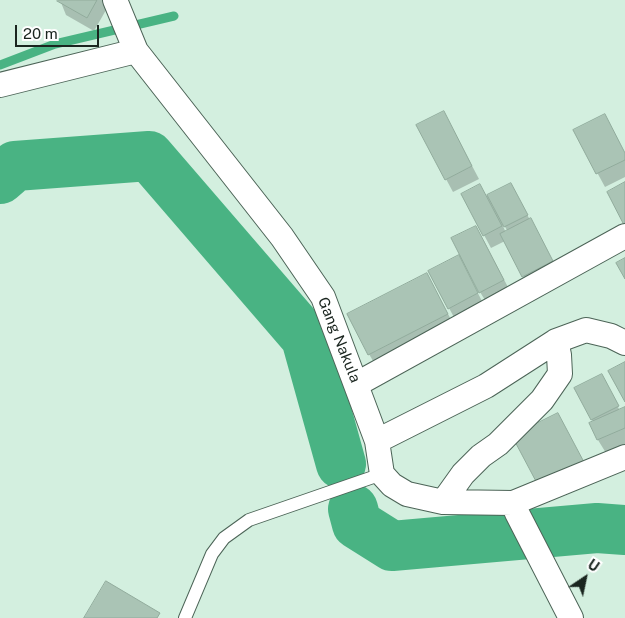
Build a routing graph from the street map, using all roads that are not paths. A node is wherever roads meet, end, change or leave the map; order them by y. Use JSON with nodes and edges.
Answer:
{"nodes":[{"id":1,"x":123,"y":7,"type":"edge"},
{"id":2,"x":135,"y":47,"type":"junction"},
{"id":3,"x":0,"y":85,"type":"edge"},
{"id":4,"x":625,"y":236,"type":"edge"},
{"id":5,"x":556,"y":341,"type":"junction"},
{"id":6,"x":625,"y":343,"type":"edge"},
{"id":7,"x":357,"y":384,"type":"junction"},
{"id":8,"x":377,"y":441,"type":"junction"},
{"id":9,"x":625,"y":457,"type":"edge"},
{"id":10,"x":382,"y":474,"type":"junction"},
{"id":11,"x":443,"y":502,"type":"junction"},
{"id":12,"x":522,"y":521,"type":"junction"},
{"id":13,"x":185,"y":618,"type":"edge"},
{"id":14,"x":571,"y":618,"type":"edge"}],
"edges":[{"from":1,"to":2,"type":"street","name":"Gang Nakula"},
{"from":2,"to":3,"type":"street"},
{"from":2,"to":7,"type":"street","name":"Gang Nakula"},
{"from":4,"to":7,"type":"street"},
{"from":5,"to":6,"type":"street"},
{"from":5,"to":8,"type":"street"},
{"from":5,"to":11,"type":"street"},
{"from":7,"to":8,"type":"street","name":"Gang Nakula"},
{"from":8,"to":10,"type":"street","name":"Gang Nakula"},
{"from":9,"to":12,"type":"street"},
{"from":10,"to":11,"type":"street"},
{"from":10,"to":13,"type":"lane"},
{"from":11,"to":12,"type":"street"},
{"from":12,"to":14,"type":"street"}]}
